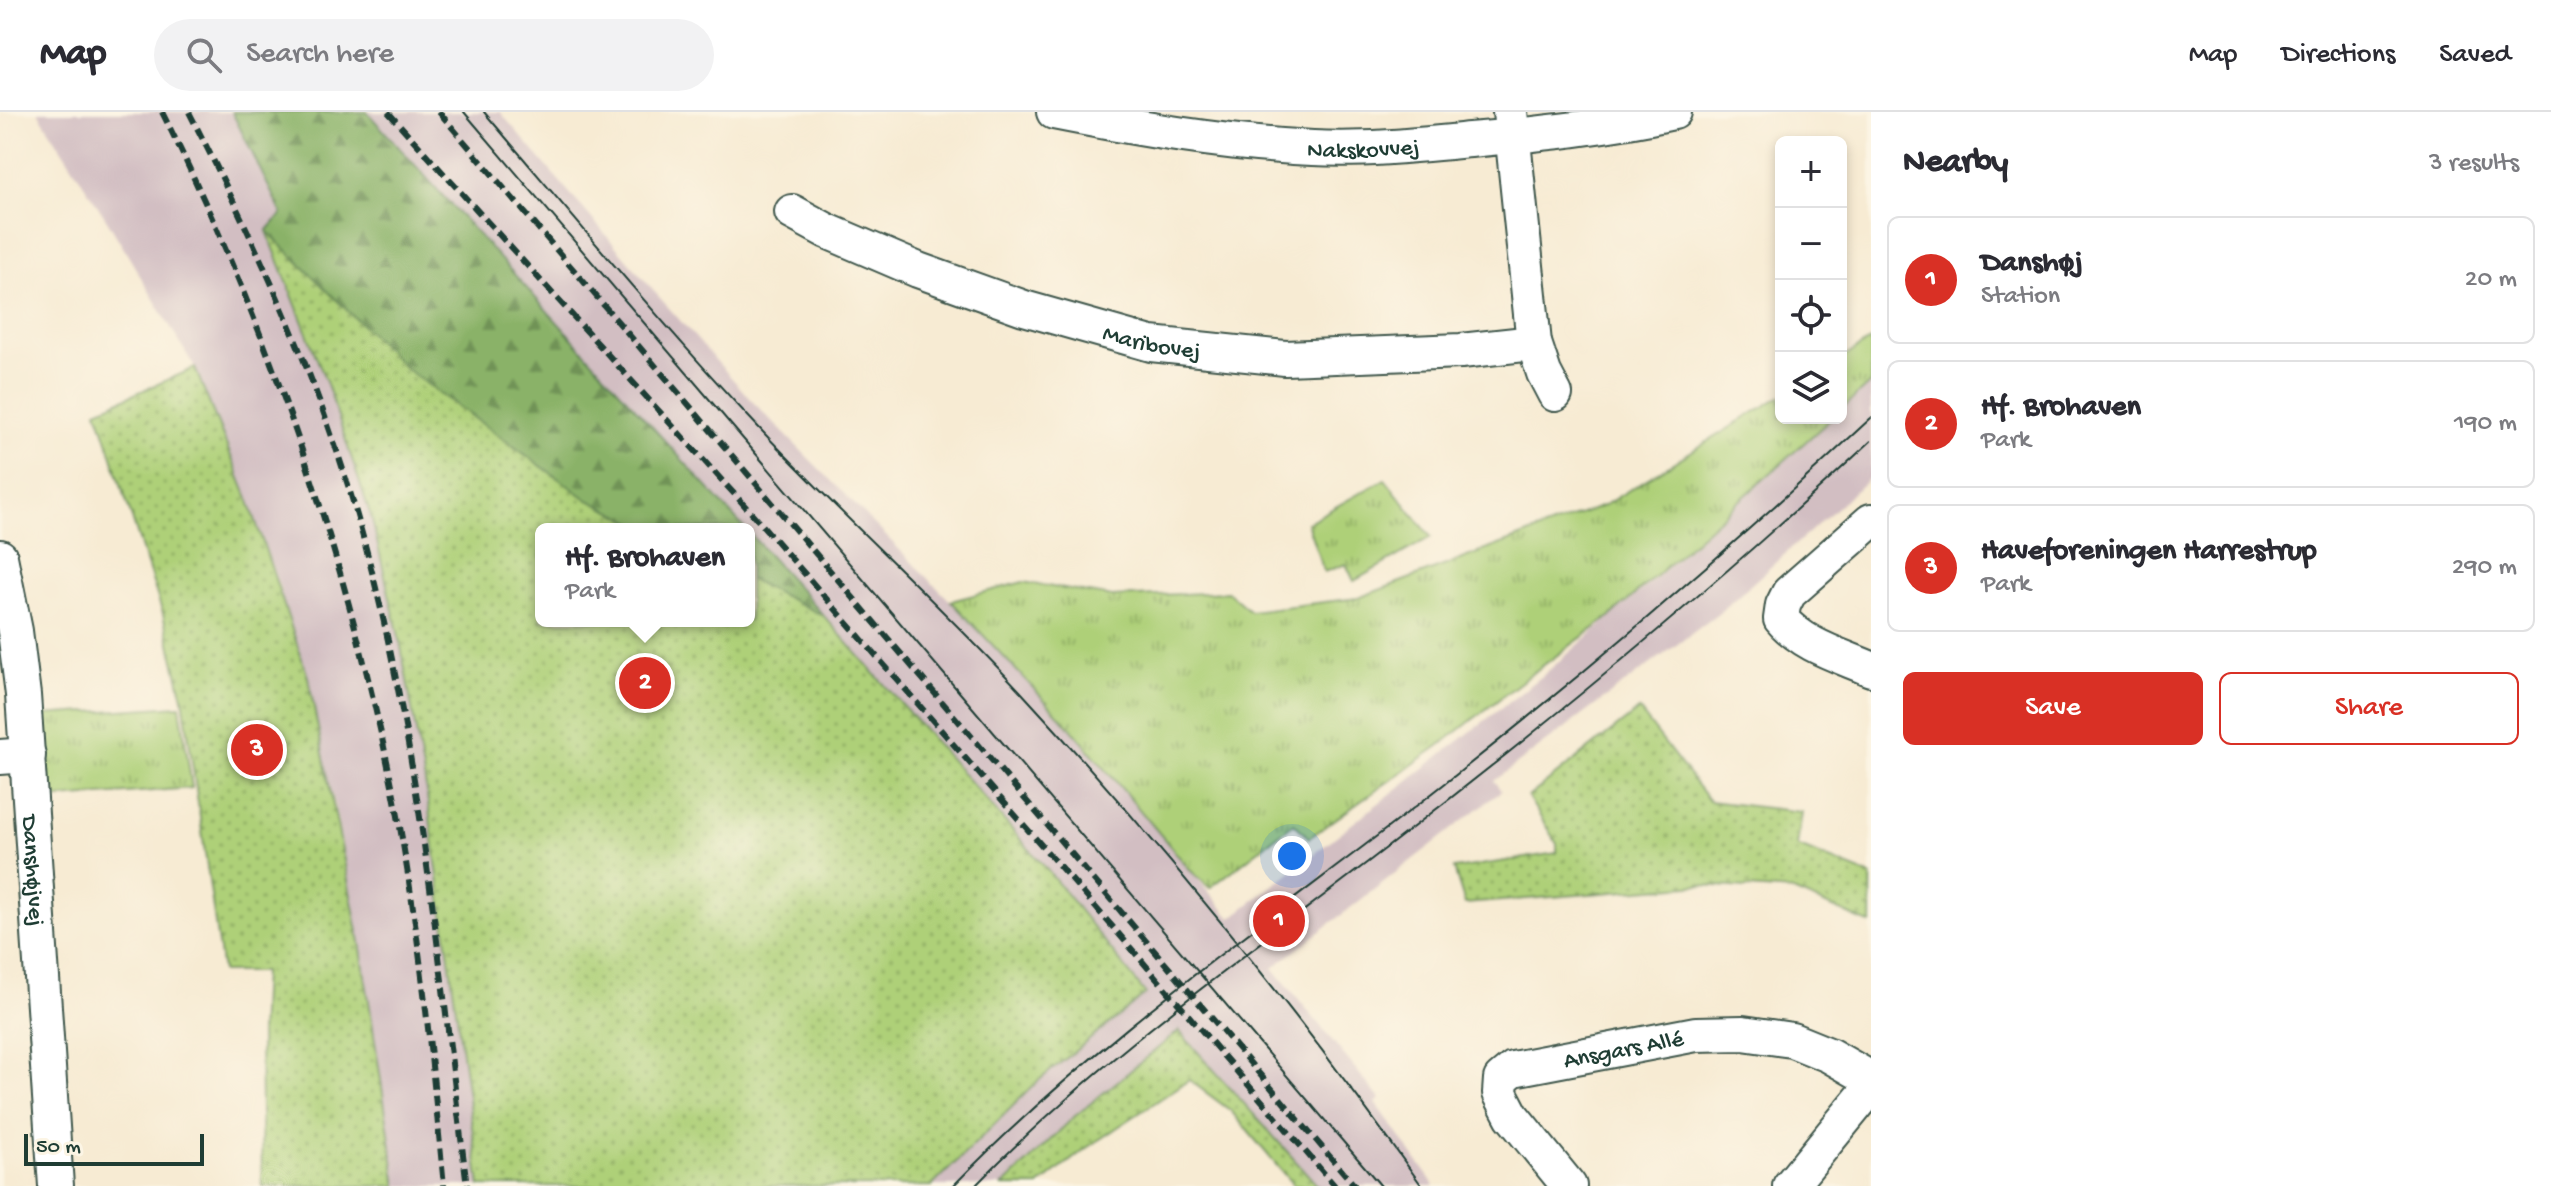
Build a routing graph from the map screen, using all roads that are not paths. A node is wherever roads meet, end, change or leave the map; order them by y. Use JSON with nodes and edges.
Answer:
{"nodes":[{"id":1,"x":1054,"y":112,"type":"edge"},
{"id":2,"x":1674,"y":112,"type":"edge"},
{"id":3,"x":1147,"y":121,"type":"edge"},
{"id":4,"x":1511,"y":124,"type":"edge"},
{"id":5,"x":792,"y":212,"type":"dead end"},
{"id":6,"x":1534,"y":343,"type":"junction"},
{"id":7,"x":1555,"y":394,"type":"dead end"},
{"id":8,"x":1871,"y":521,"type":"edge"},
{"id":9,"x":0,"y":557,"type":"edge"},
{"id":10,"x":1871,"y":669,"type":"edge"},
{"id":11,"x":14,"y":756,"type":"edge"},
{"id":12,"x":1871,"y":1079,"type":"edge"},
{"id":13,"x":1871,"y":1087,"type":"edge"},
{"id":14,"x":56,"y":1186,"type":"edge"},
{"id":15,"x":1569,"y":1186,"type":"edge"},
{"id":16,"x":1790,"y":1186,"type":"edge"}],
"edges":[{"from":1,"to":3,"type":"street","name":"Nakskovvej"},
{"from":2,"to":4,"type":"street","name":"Nakskovvej"},
{"from":3,"to":4,"type":"street","name":"Nakskovvej"},
{"from":4,"to":6,"type":"street"},
{"from":5,"to":6,"type":"street","name":"Maribovej"},
{"from":6,"to":7,"type":"street"},
{"from":8,"to":10,"type":"street"},
{"from":9,"to":11,"type":"street","name":"Danshøjvej"},
{"from":11,"to":14,"type":"street","name":"Danshøjvej"},
{"from":12,"to":15,"type":"street","name":"Ansgars Allé"},
{"from":13,"to":16,"type":"street"}]}
